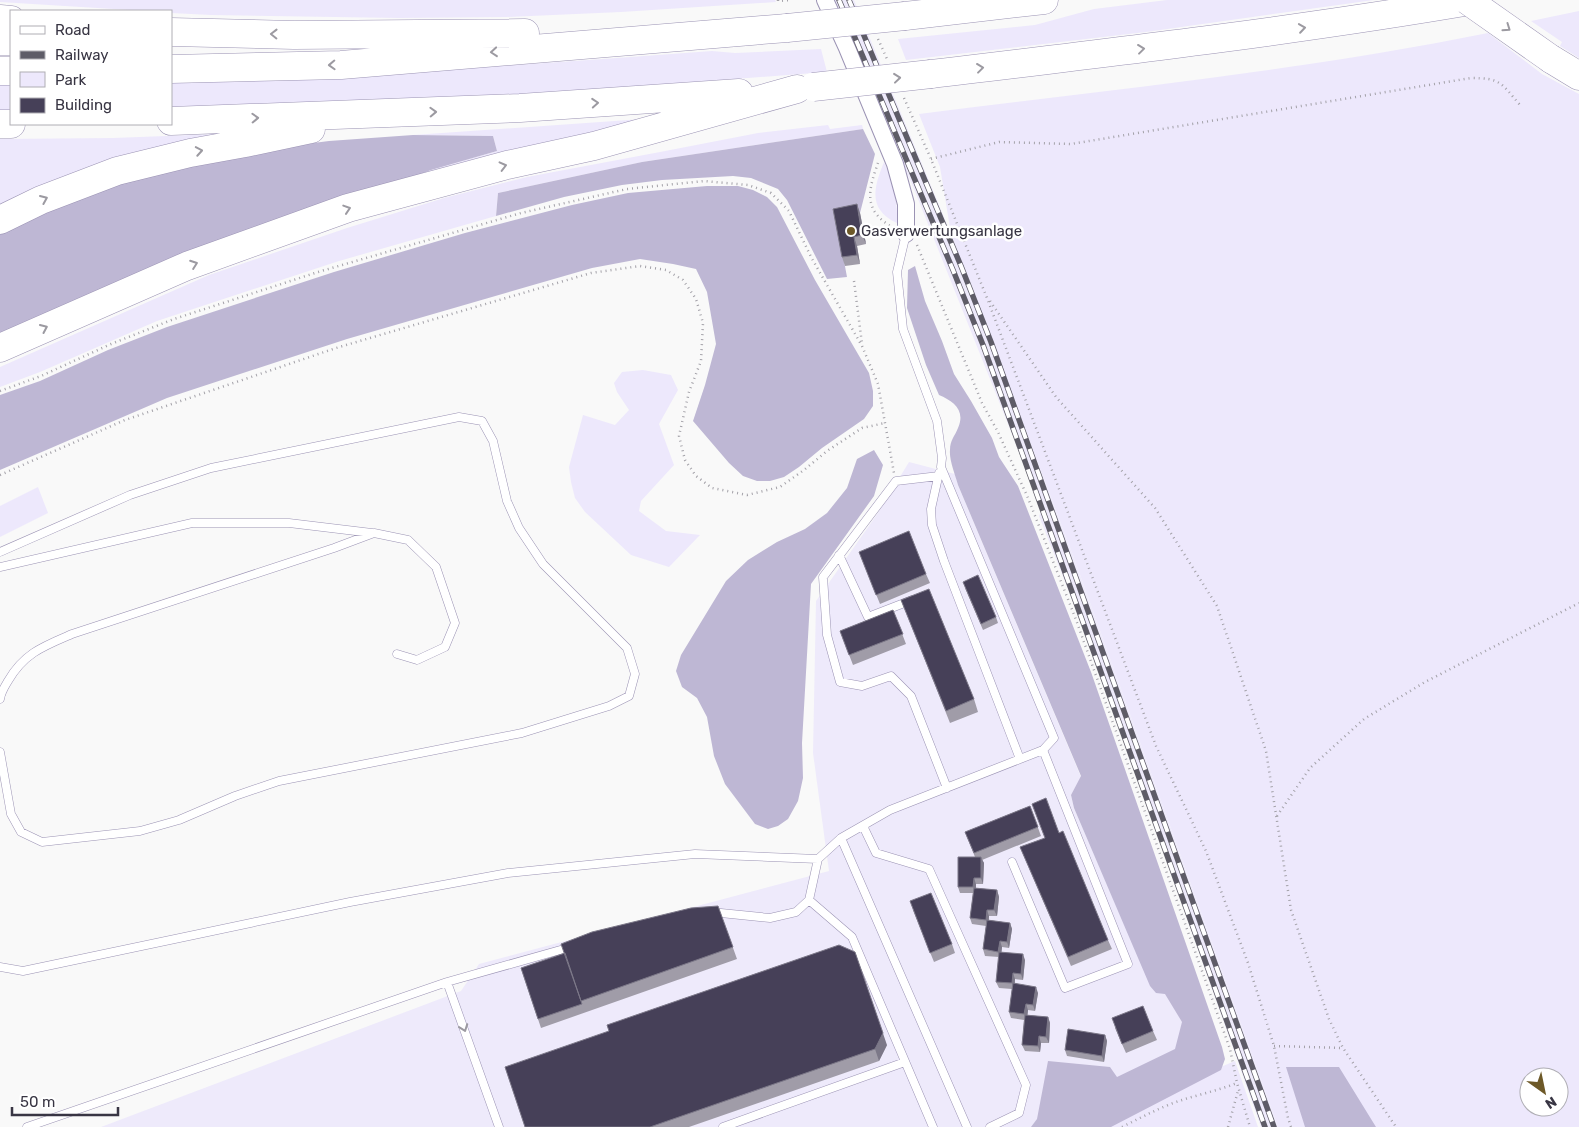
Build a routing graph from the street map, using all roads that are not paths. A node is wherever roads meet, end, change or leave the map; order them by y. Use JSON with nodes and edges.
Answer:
{"nodes":[{"id":1,"x":825,"y":0,"type":"edge"},
{"id":2,"x":1044,"y":0,"type":"edge"},
{"id":3,"x":1467,"y":0,"type":"edge"},
{"id":4,"x":1476,"y":0,"type":"edge"},
{"id":5,"x":784,"y":11,"type":"edge"},
{"id":6,"x":176,"y":33,"type":"edge"},
{"id":7,"x":172,"y":69,"type":"edge"},
{"id":8,"x":1579,"y":76,"type":"edge"},
{"id":9,"x":805,"y":88,"type":"junction"},
{"id":10,"x":384,"y":113,"type":"junction"},
{"id":11,"x":172,"y":121,"type":"edge"},
{"id":12,"x":0,"y":220,"type":"edge"},
{"id":13,"x":906,"y":234,"type":"joint"},
{"id":14,"x":0,"y":348,"type":"edge"},
{"id":15,"x":941,"y":467,"type":"junction"},
{"id":16,"x":938,"y":476,"type":"junction"},
{"id":17,"x":374,"y":533,"type":"junction"},
{"id":18,"x":0,"y":552,"type":"edge"},
{"id":19,"x":840,"y":555,"type":"junction"},
{"id":20,"x":0,"y":567,"type":"edge"},
{"id":21,"x":924,"y":595,"type":"edge"},
{"id":22,"x":397,"y":654,"type":"dead end"},
{"id":23,"x":0,"y":699,"type":"edge"},
{"id":24,"x":1043,"y":750,"type":"junction"},
{"id":25,"x":0,"y":752,"type":"edge"},
{"id":26,"x":1020,"y":759,"type":"junction"},
{"id":27,"x":947,"y":788,"type":"junction"},
{"id":28,"x":863,"y":826,"type":"junction"},
{"id":29,"x":841,"y":838,"type":"junction"},
{"id":30,"x":818,"y":859,"type":"junction"},
{"id":31,"x":1012,"y":862,"type":"dead end"},
{"id":32,"x":809,"y":900,"type":"junction"},
{"id":33,"x":702,"y":914,"type":"edge"},
{"id":34,"x":577,"y":945,"type":"edge"},
{"id":35,"x":0,"y":967,"type":"edge"},
{"id":36,"x":447,"y":982,"type":"junction"},
{"id":37,"x":905,"y":1062,"type":"junction"},
{"id":38,"x":27,"y":1127,"type":"edge"},
{"id":39,"x":499,"y":1127,"type":"edge"},
{"id":40,"x":723,"y":1127,"type":"edge"},
{"id":41,"x":933,"y":1127,"type":"edge"},
{"id":42,"x":967,"y":1127,"type":"edge"},
{"id":43,"x":990,"y":1127,"type":"edge"}],
"edges":[{"from":1,"to":13,"type":"street"},
{"from":2,"to":5,"type":"highway","bridge":true},
{"from":3,"to":8,"type":"highway","one_way":true,"bridge":true},
{"from":9,"to":4,"type":"highway","one_way":true,"bridge":true},
{"from":5,"to":6,"type":"highway","one_way":true},
{"from":5,"to":7,"type":"highway","one_way":true},
{"from":10,"to":9,"type":"highway","one_way":true},
{"from":14,"to":9,"type":"highway","one_way":true},
{"from":11,"to":10,"type":"highway","one_way":true},
{"from":12,"to":10,"type":"highway","one_way":true},
{"from":13,"to":15,"type":"lane"},
{"from":15,"to":16,"type":"lane"},
{"from":15,"to":24,"type":"lane"},
{"from":16,"to":19,"type":"lane"},
{"from":16,"to":26,"type":"lane"},
{"from":17,"to":20,"type":"lane"},
{"from":17,"to":22,"type":"lane"},
{"from":17,"to":23,"type":"lane"},
{"from":18,"to":25,"type":"lane"},
{"from":19,"to":21,"type":"lane"},
{"from":19,"to":27,"type":"lane"},
{"from":24,"to":26,"type":"lane"},
{"from":24,"to":31,"type":"lane"},
{"from":26,"to":27,"type":"lane"},
{"from":27,"to":28,"type":"lane"},
{"from":28,"to":29,"type":"lane"},
{"from":28,"to":43,"type":"lane"},
{"from":29,"to":30,"type":"lane"},
{"from":29,"to":42,"type":"lane"},
{"from":30,"to":32,"type":"lane"},
{"from":30,"to":35,"type":"lane"},
{"from":32,"to":33,"type":"lane"},
{"from":32,"to":37,"type":"lane"},
{"from":34,"to":36,"type":"lane"},
{"from":36,"to":38,"type":"lane"},
{"from":36,"to":39,"type":"lane","one_way":true},
{"from":37,"to":40,"type":"lane"},
{"from":37,"to":41,"type":"lane"}]}
